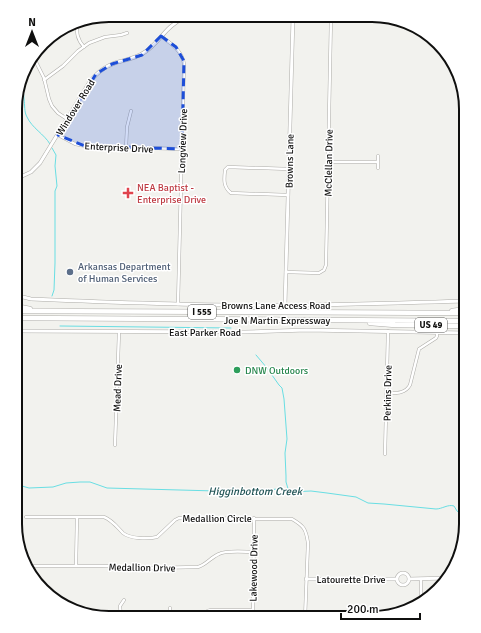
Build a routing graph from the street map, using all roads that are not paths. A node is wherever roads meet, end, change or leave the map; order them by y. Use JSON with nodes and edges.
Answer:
{"nodes":[{"id":1,"x":177,"y":22,"type":"edge"},
{"id":2,"x":293,"y":22,"type":"edge"},
{"id":3,"x":331,"y":22,"type":"edge"},
{"id":4,"x":77,"y":29,"type":"edge"},
{"id":5,"x":127,"y":33,"type":"dead end"},
{"id":6,"x":161,"y":36,"type":"junction"},
{"id":7,"x":84,"y":47,"type":"junction"},
{"id":8,"x":36,"y":62,"type":"edge"},
{"id":9,"x":44,"y":80,"type":"junction"},
{"id":10,"x":131,"y":111,"type":"dead end"},
{"id":11,"x":67,"y":119,"type":"junction"},
{"id":12,"x":58,"y":135,"type":"junction"},
{"id":13,"x":126,"y":148,"type":"junction"},
{"id":14,"x":182,"y":150,"type":"junction"},
{"id":15,"x":378,"y":156,"type":"dead end"},
{"id":16,"x":328,"y":162,"type":"junction"},
{"id":17,"x":378,"y":162,"type":"junction"},
{"id":18,"x":378,"y":168,"type":"dead end"},
{"id":19,"x":289,"y":169,"type":"junction"},
{"id":20,"x":22,"y":176,"type":"edge"},
{"id":21,"x":288,"y":195,"type":"junction"},
{"id":22,"x":286,"y":272,"type":"junction"},
{"id":23,"x":22,"y":297,"type":"edge"},
{"id":24,"x":459,"y":301,"type":"edge"},
{"id":25,"x":178,"y":304,"type":"junction"},
{"id":26,"x":285,"y":305,"type":"junction"},
{"id":27,"x":22,"y":307,"type":"edge"},
{"id":28,"x":459,"y":310,"type":"edge"},
{"id":29,"x":22,"y":311,"type":"edge"},
{"id":30,"x":41,"y":311,"type":"junction"},
{"id":31,"x":428,"y":313,"type":"junction"},
{"id":32,"x":459,"y":313,"type":"edge"},
{"id":33,"x":22,"y":318,"type":"edge"},
{"id":34,"x":346,"y":320,"type":"junction"},
{"id":35,"x":459,"y":321,"type":"edge"},
{"id":36,"x":459,"y":326,"type":"edge"},
{"id":37,"x":22,"y":331,"type":"edge"},
{"id":38,"x":388,"y":331,"type":"junction"},
{"id":39,"x":119,"y":332,"type":"junction"},
{"id":40,"x":437,"y":332,"type":"junction"},
{"id":41,"x":459,"y":333,"type":"edge"},
{"id":42,"x":387,"y":393,"type":"junction"},
{"id":43,"x":115,"y":445,"type":"dead end"},
{"id":44,"x":385,"y":454,"type":"dead end"},
{"id":45,"x":26,"y":517,"type":"dead end"},
{"id":46,"x":77,"y":517,"type":"junction"},
{"id":47,"x":254,"y":518,"type":"junction"},
{"id":48,"x":254,"y":552,"type":"junction"},
{"id":49,"x":33,"y":566,"type":"edge"},
{"id":50,"x":76,"y":566,"type":"junction"},
{"id":51,"x":421,"y":578,"type":"junction"},
{"id":52,"x":439,"y":578,"type":"edge"},
{"id":53,"x":396,"y":579,"type":"junction"},
{"id":54,"x":409,"y":579,"type":"junction"},
{"id":55,"x":306,"y":580,"type":"junction"},
{"id":56,"x":421,"y":595,"type":"edge"},
{"id":57,"x":124,"y":600,"type":"dead end"},
{"id":58,"x":253,"y":610,"type":"joint"},
{"id":59,"x":120,"y":611,"type":"edge"},
{"id":60,"x":208,"y":611,"type":"edge"},
{"id":61,"x":305,"y":611,"type":"edge"}],
"edges":[{"from":1,"to":6,"type":"street","name":"Windover Road"},
{"from":2,"to":19,"type":"street","name":"Browns Lane"},
{"from":3,"to":16,"type":"street","name":"McClellan Drive"},
{"from":4,"to":7,"type":"street"},
{"from":5,"to":7,"type":"street"},
{"from":6,"to":11,"type":"street","name":"Windover Road"},
{"from":6,"to":14,"type":"street","name":"Longview Drive"},
{"from":7,"to":9,"type":"street"},
{"from":8,"to":9,"type":"street"},
{"from":9,"to":11,"type":"street"},
{"from":10,"to":13,"type":"street"},
{"from":11,"to":12,"type":"street","name":"Windover Road"},
{"from":12,"to":13,"type":"street","name":"Enterprise Drive"},
{"from":12,"to":20,"type":"street","name":"Windover Road"},
{"from":13,"to":14,"type":"street","name":"Enterprise Drive"},
{"from":14,"to":25,"type":"street","name":"Longview Drive"},
{"from":15,"to":17,"type":"street"},
{"from":16,"to":17,"type":"street"},
{"from":16,"to":22,"type":"street","name":"McClellan Drive"},
{"from":17,"to":18,"type":"street"},
{"from":19,"to":21,"type":"street","name":"Browns Lane"},
{"from":19,"to":21,"type":"street"},
{"from":21,"to":22,"type":"street","name":"Browns Lane"},
{"from":22,"to":26,"type":"street","name":"Browns Lane"},
{"from":23,"to":25,"type":"street","name":"Browns Lane Access Road"},
{"from":24,"to":26,"type":"street","name":"Browns Lane Access Road"},
{"from":25,"to":26,"type":"street","name":"Browns Lane Access Road"},
{"from":27,"to":30,"type":"highway"},
{"from":28,"to":31,"type":"highway","number":"US 49"},
{"from":29,"to":30,"type":"highway","name":"Joe N Martin Expressway","number":"I 555"},
{"from":30,"to":31,"type":"highway","name":"Joe N Martin Expressway","number":"I 555"},
{"from":31,"to":32,"type":"highway","name":"Joe N Martin Expressway","number":"I 555"},
{"from":33,"to":34,"type":"highway","name":"Joe N Martin Expressway","number":"I 555"},
{"from":34,"to":35,"type":"highway","name":"Joe N Martin Expressway","number":"I 555"},
{"from":34,"to":36,"type":"highway","number":"US 49"},
{"from":37,"to":39,"type":"street","name":"East Parker Road"},
{"from":38,"to":39,"type":"street","name":"East Parker Road"},
{"from":38,"to":40,"type":"street","name":"East Parker Road"},
{"from":38,"to":42,"type":"street","name":"Perkins Drive"},
{"from":39,"to":43,"type":"street","name":"Mead Drive"},
{"from":40,"to":41,"type":"street","name":"East Parker Road"},
{"from":40,"to":42,"type":"street"},
{"from":42,"to":44,"type":"street","name":"Perkins Drive"},
{"from":45,"to":46,"type":"street","name":"Medallion Circle"},
{"from":46,"to":47,"type":"street","name":"Medallion Circle"},
{"from":46,"to":50,"type":"street"},
{"from":47,"to":48,"type":"street","name":"Lakewood Drive"},
{"from":47,"to":55,"type":"street","name":"Medallion Circle"},
{"from":48,"to":50,"type":"street","name":"Medallion Drive"},
{"from":48,"to":58,"type":"street","name":"Lakewood Drive"},
{"from":49,"to":50,"type":"street","name":"Medallion Drive"},
{"from":51,"to":52,"type":"street"},
{"from":51,"to":54,"type":"street"},
{"from":51,"to":56,"type":"street"},
{"from":53,"to":54,"type":"street"},
{"from":53,"to":54,"type":"street"},
{"from":53,"to":55,"type":"street","name":"Latourette Drive"},
{"from":55,"to":61,"type":"street","name":"Medallion Circle"},
{"from":57,"to":59,"type":"street"},
{"from":58,"to":60,"type":"street"}]}
